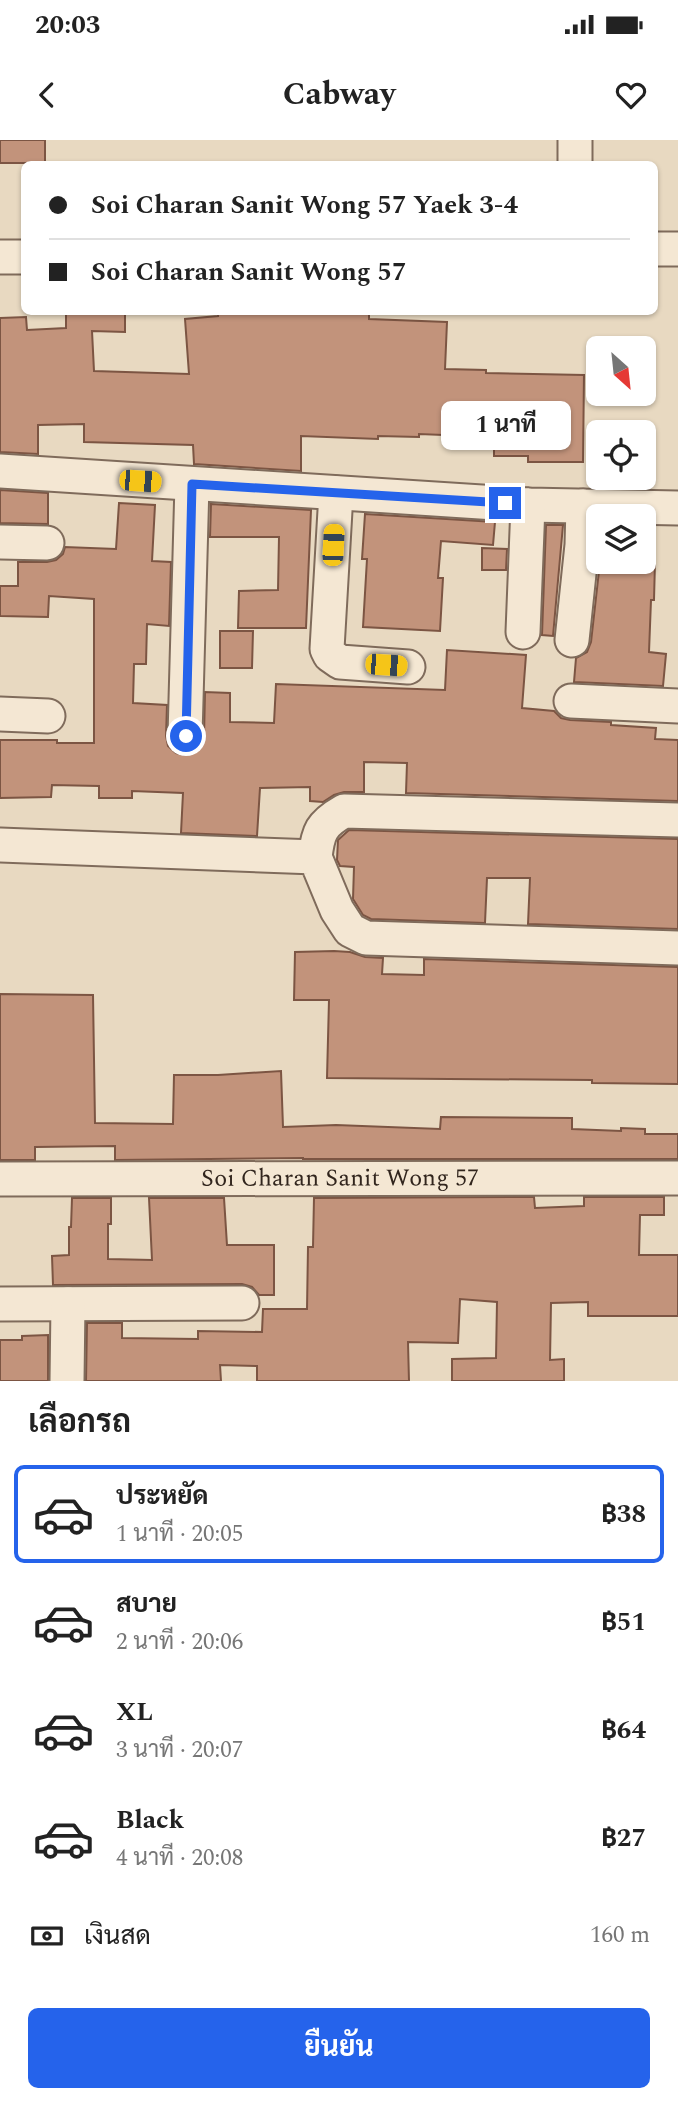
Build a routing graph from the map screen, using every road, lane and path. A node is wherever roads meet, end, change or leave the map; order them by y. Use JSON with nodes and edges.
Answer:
{"nodes":[{"id":1,"x":575,"y":140,"type":"edge"},
{"id":2,"x":575,"y":161,"type":"edge"},
{"id":3,"x":678,"y":249,"type":"edge"},
{"id":4,"x":658,"y":250,"type":"edge"},
{"id":5,"x":0,"y":257,"type":"edge"},
{"id":6,"x":21,"y":257,"type":"edge"},
{"id":7,"x":0,"y":471,"type":"edge"},
{"id":8,"x":192,"y":484,"type":"junction"},
{"id":9,"x":336,"y":493,"type":"junction"},
{"id":10,"x":528,"y":505,"type":"junction"},
{"id":11,"x":583,"y":506,"type":"junction"},
{"id":12,"x":678,"y":508,"type":"edge"},
{"id":13,"x":0,"y":542,"type":"edge"},
{"id":14,"x":47,"y":543,"type":"dead end"},
{"id":15,"x":523,"y":632,"type":"dead end"},
{"id":16,"x":572,"y":640,"type":"dead end"},
{"id":17,"x":408,"y":667,"type":"dead end"},
{"id":18,"x":570,"y":701,"type":"dead end"},
{"id":19,"x":678,"y":706,"type":"edge"},
{"id":20,"x":0,"y":714,"type":"edge"},
{"id":21,"x":48,"y":716,"type":"dead end"},
{"id":22,"x":186,"y":736,"type":"dead end"},
{"id":23,"x":678,"y":820,"type":"edge"},
{"id":24,"x":0,"y":845,"type":"edge"},
{"id":25,"x":320,"y":869,"type":"junction"},
{"id":26,"x":678,"y":948,"type":"edge"},
{"id":27,"x":678,"y":1178,"type":"edge"},
{"id":28,"x":0,"y":1179,"type":"edge"},
{"id":29,"x":242,"y":1303,"type":"dead end"},
{"id":30,"x":0,"y":1304,"type":"edge"},
{"id":31,"x":68,"y":1304,"type":"junction"},
{"id":32,"x":67,"y":1381,"type":"edge"}],
"edges":[{"from":1,"to":2,"type":"street"},
{"from":3,"to":4,"type":"street"},
{"from":5,"to":6,"type":"street"},
{"from":7,"to":8,"type":"street"},
{"from":8,"to":9,"type":"street"},
{"from":8,"to":22,"type":"street"},
{"from":9,"to":10,"type":"street"},
{"from":9,"to":17,"type":"street"},
{"from":10,"to":11,"type":"street"},
{"from":10,"to":15,"type":"street"},
{"from":11,"to":12,"type":"street"},
{"from":11,"to":16,"type":"street"},
{"from":13,"to":14,"type":"street"},
{"from":18,"to":19,"type":"street"},
{"from":20,"to":21,"type":"street"},
{"from":23,"to":25,"type":"street"},
{"from":24,"to":25,"type":"street"},
{"from":25,"to":26,"type":"street"},
{"from":27,"to":28,"type":"street","name":"Soi Charan Sanit Wong 57"},
{"from":29,"to":31,"type":"street"},
{"from":30,"to":31,"type":"street"},
{"from":31,"to":32,"type":"street"}]}
